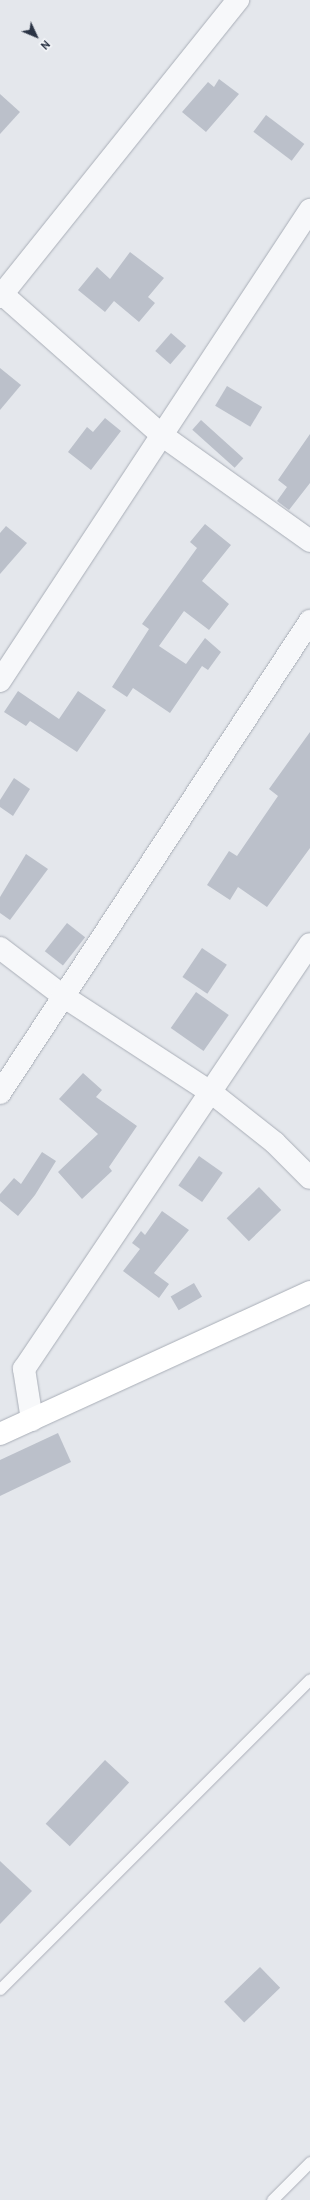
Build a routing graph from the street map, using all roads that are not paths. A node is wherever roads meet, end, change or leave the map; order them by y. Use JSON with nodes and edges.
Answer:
{"nodes":[{"id":1,"x":238,"y":0,"type":"edge"},
{"id":2,"x":308,"y":216,"type":"edge"},
{"id":3,"x":1,"y":295,"type":"edge"},
{"id":4,"x":163,"y":436,"type":"junction"},
{"id":5,"x":310,"y":541,"type":"edge"},
{"id":6,"x":310,"y":621,"type":"edge"},
{"id":7,"x":0,"y":681,"type":"edge"},
{"id":8,"x":310,"y":944,"type":"edge"},
{"id":9,"x":0,"y":948,"type":"edge"},
{"id":10,"x":63,"y":996,"type":"junction"},
{"id":11,"x":0,"y":1093,"type":"edge"},
{"id":12,"x":212,"y":1093,"type":"junction"},
{"id":13,"x":310,"y":1178,"type":"edge"},
{"id":14,"x":310,"y":1292,"type":"edge"},
{"id":15,"x":32,"y":1420,"type":"junction"},
{"id":16,"x":0,"y":1434,"type":"edge"},
{"id":17,"x":310,"y":1679,"type":"edge"},
{"id":18,"x":0,"y":1989,"type":"edge"},
{"id":19,"x":310,"y":2162,"type":"edge"},
{"id":20,"x":272,"y":2200,"type":"edge"}],
"edges":[{"from":1,"to":3,"type":"street"},
{"from":2,"to":4,"type":"street"},
{"from":3,"to":4,"type":"street"},
{"from":4,"to":5,"type":"street"},
{"from":4,"to":7,"type":"street"},
{"from":6,"to":10,"type":"street"},
{"from":8,"to":12,"type":"street"},
{"from":9,"to":10,"type":"street"},
{"from":10,"to":11,"type":"street"},
{"from":10,"to":12,"type":"street"},
{"from":12,"to":13,"type":"street"},
{"from":12,"to":15,"type":"street"},
{"from":14,"to":15,"type":"main road"},
{"from":15,"to":16,"type":"main road"},
{"from":17,"to":18,"type":"lane"},
{"from":19,"to":20,"type":"lane"}]}
